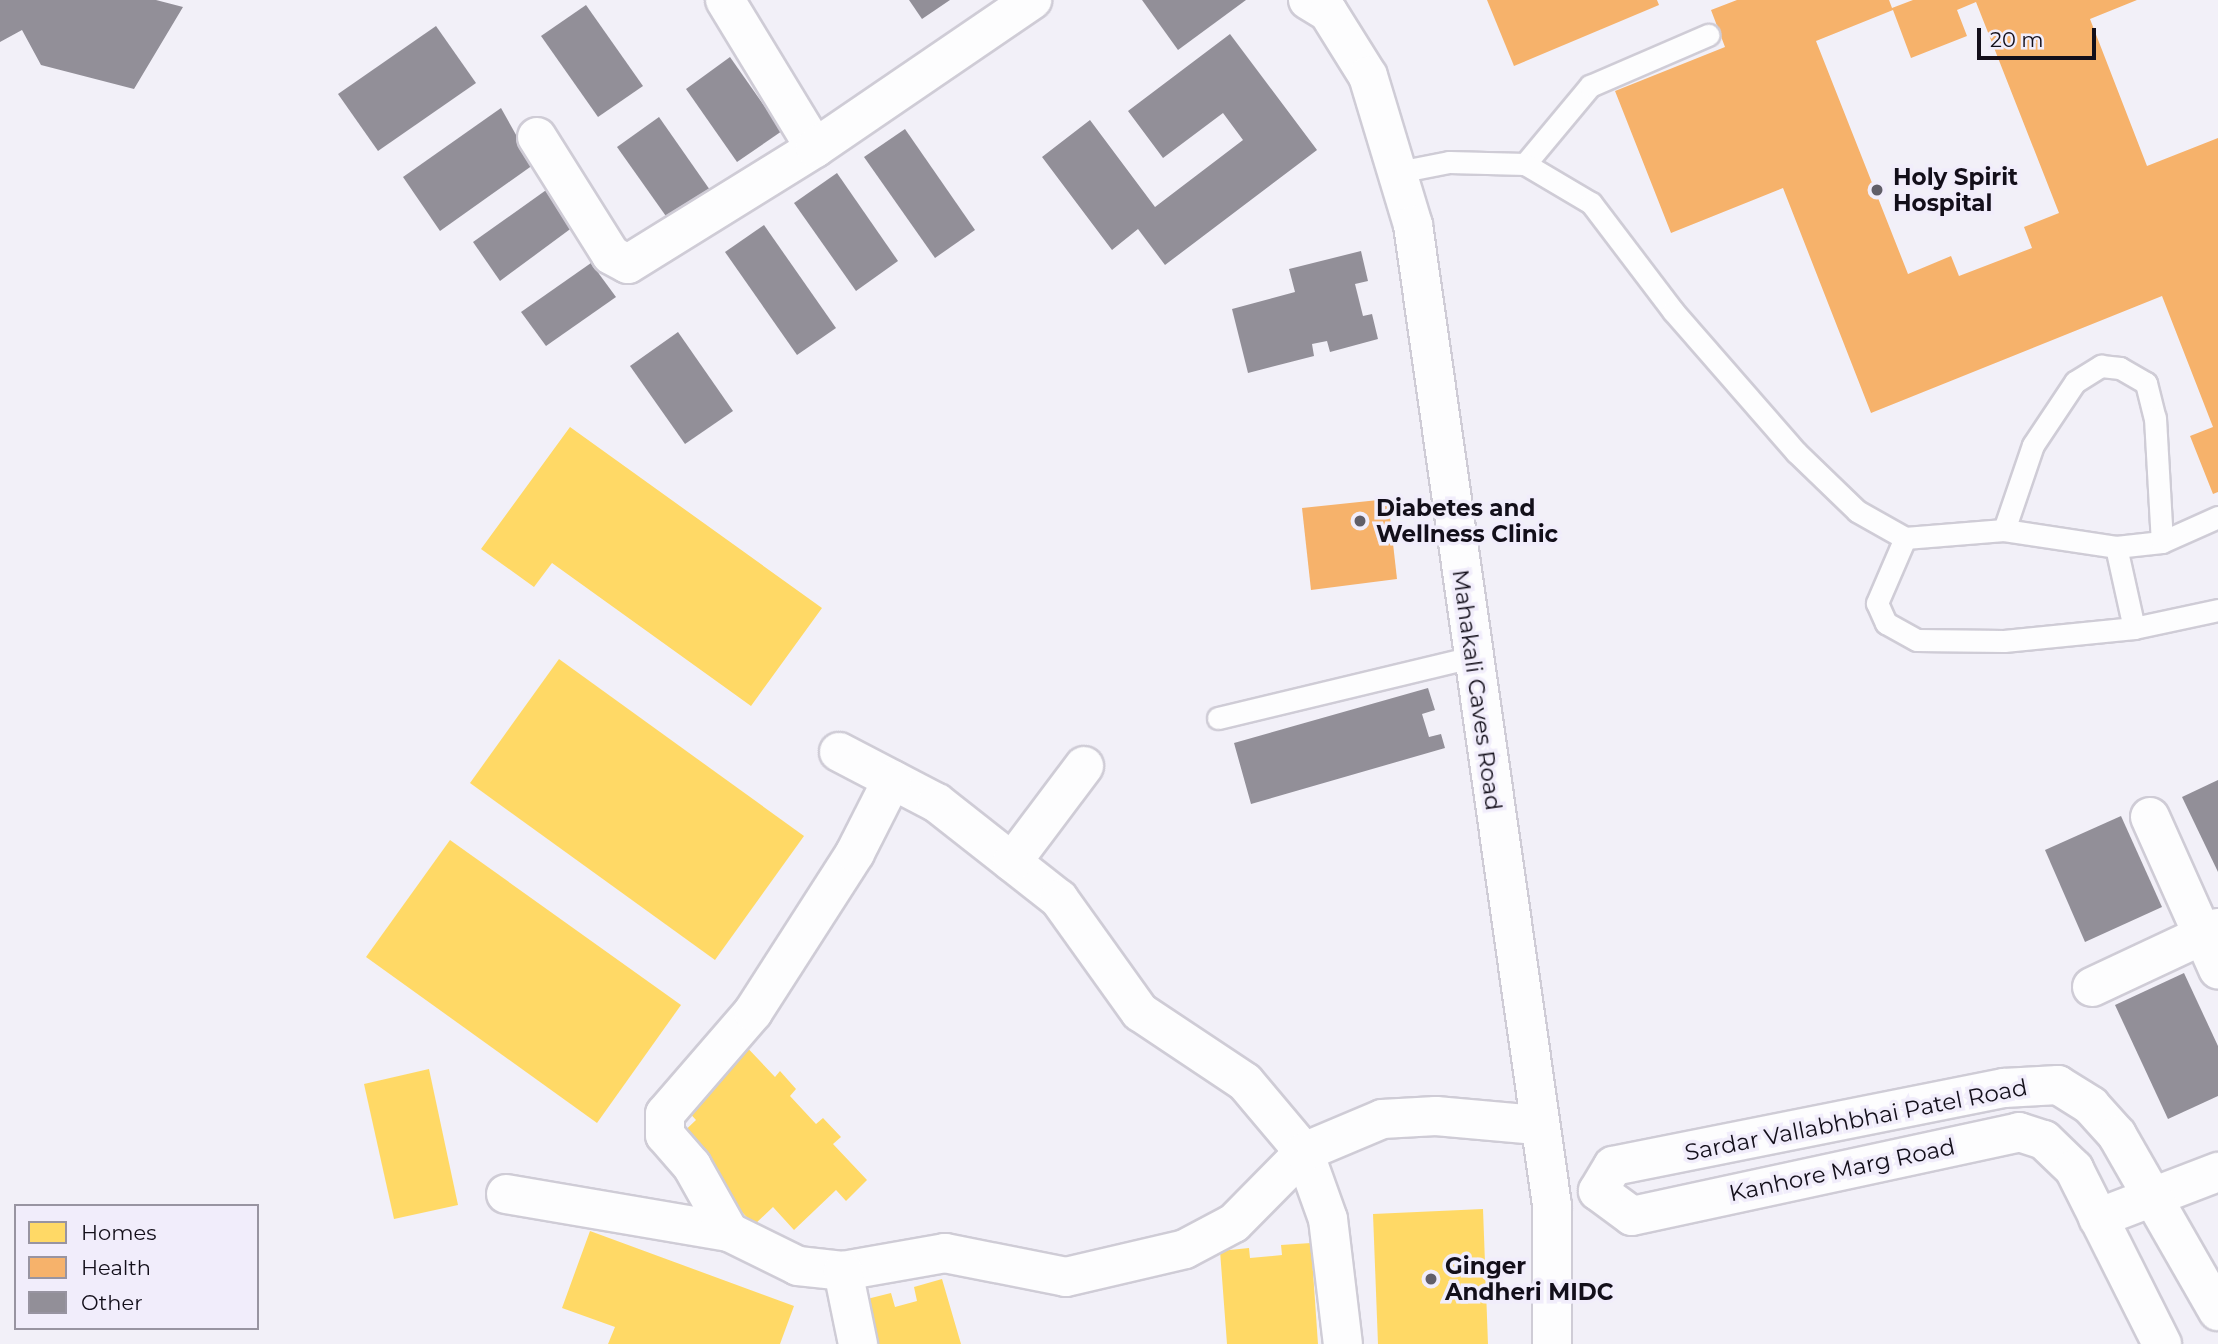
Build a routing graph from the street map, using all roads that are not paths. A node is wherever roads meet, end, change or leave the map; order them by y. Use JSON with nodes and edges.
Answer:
{"nodes":[{"id":1,"x":725,"y":0,"type":"edge"},
{"id":2,"x":1322,"y":4,"type":"edge"},
{"id":3,"x":1009,"y":6,"type":"edge"},
{"id":4,"x":1708,"y":35,"type":"dead end"},
{"id":5,"x":537,"y":137,"type":"dead end"},
{"id":6,"x":815,"y":148,"type":"junction"},
{"id":7,"x":1525,"y":164,"type":"junction"},
{"id":8,"x":1398,"y":172,"type":"junction"},
{"id":9,"x":2218,"y":517,"type":"edge"},
{"id":10,"x":2004,"y":530,"type":"junction"},
{"id":11,"x":1905,"y":538,"type":"junction"},
{"id":12,"x":2162,"y":541,"type":"junction"},
{"id":13,"x":2116,"y":547,"type":"junction"},
{"id":14,"x":2218,"y":610,"type":"edge"},
{"id":15,"x":2134,"y":628,"type":"junction"},
{"id":16,"x":1473,"y":657,"type":"junction"},
{"id":17,"x":1218,"y":718,"type":"dead end"},
{"id":18,"x":839,"y":752,"type":"dead end"},
{"id":19,"x":1084,"y":766,"type":"dead end"},
{"id":20,"x":892,"y":780,"type":"junction"},
{"id":21,"x":2150,"y":817,"type":"dead end"},
{"id":22,"x":1012,"y":862,"type":"junction"},
{"id":23,"x":2210,"y":931,"type":"edge"},
{"id":24,"x":2218,"y":970,"type":"edge"},
{"id":25,"x":2092,"y":987,"type":"dead end"},
{"id":26,"x":1537,"y":1125,"type":"junction"},
{"id":27,"x":1304,"y":1152,"type":"junction"},
{"id":28,"x":2218,"y":1172,"type":"edge"},
{"id":29,"x":1598,"y":1191,"type":"junction"},
{"id":30,"x":506,"y":1194,"type":"dead end"},
{"id":31,"x":2154,"y":1197,"type":"junction"},
{"id":32,"x":1552,"y":1205,"type":"junction"},
{"id":33,"x":2098,"y":1218,"type":"junction"},
{"id":34,"x":729,"y":1232,"type":"junction"},
{"id":35,"x":843,"y":1271,"type":"junction"},
{"id":36,"x":2218,"y":1311,"type":"edge"},
{"id":37,"x":858,"y":1344,"type":"edge"},
{"id":38,"x":1343,"y":1344,"type":"edge"},
{"id":39,"x":1552,"y":1344,"type":"edge"},
{"id":40,"x":2162,"y":1344,"type":"edge"}],
"edges":[{"from":1,"to":6,"type":"street"},
{"from":2,"to":8,"type":"street","name":"Mahakali Caves Road"},
{"from":3,"to":6,"type":"street"},
{"from":4,"to":7,"type":"lane"},
{"from":5,"to":6,"type":"street"},
{"from":7,"to":8,"type":"lane"},
{"from":7,"to":11,"type":"lane"},
{"from":8,"to":16,"type":"street","name":"Mahakali Caves Road"},
{"from":9,"to":12,"type":"lane"},
{"from":10,"to":11,"type":"lane"},
{"from":10,"to":12,"type":"lane"},
{"from":10,"to":13,"type":"lane"},
{"from":11,"to":15,"type":"lane"},
{"from":12,"to":13,"type":"lane"},
{"from":13,"to":15,"type":"lane"},
{"from":14,"to":15,"type":"lane"},
{"from":16,"to":17,"type":"lane"},
{"from":16,"to":26,"type":"street","name":"Mahakali Caves Road"},
{"from":18,"to":20,"type":"street"},
{"from":19,"to":22,"type":"street"},
{"from":20,"to":22,"type":"street"},
{"from":20,"to":34,"type":"street"},
{"from":21,"to":23,"type":"street"},
{"from":22,"to":27,"type":"street"},
{"from":23,"to":24,"type":"street"},
{"from":23,"to":25,"type":"street"},
{"from":26,"to":27,"type":"street"},
{"from":26,"to":32,"type":"street","name":"Mahakali Caves Road"},
{"from":27,"to":35,"type":"street"},
{"from":27,"to":38,"type":"street"},
{"from":28,"to":31,"type":"street"},
{"from":29,"to":31,"type":"street","name":"Sardar Vallabhbhai Patel Road"},
{"from":29,"to":32,"type":"street"},
{"from":29,"to":33,"type":"street","name":"Kanhore Marg Road"},
{"from":30,"to":34,"type":"street"},
{"from":31,"to":33,"type":"street"},
{"from":31,"to":36,"type":"street","name":"Sardar Vallabhbhai Patel Road"},
{"from":32,"to":39,"type":"street","name":"Mahakali Caves Road"},
{"from":33,"to":40,"type":"street"},
{"from":34,"to":35,"type":"street"},
{"from":35,"to":37,"type":"street"}]}
